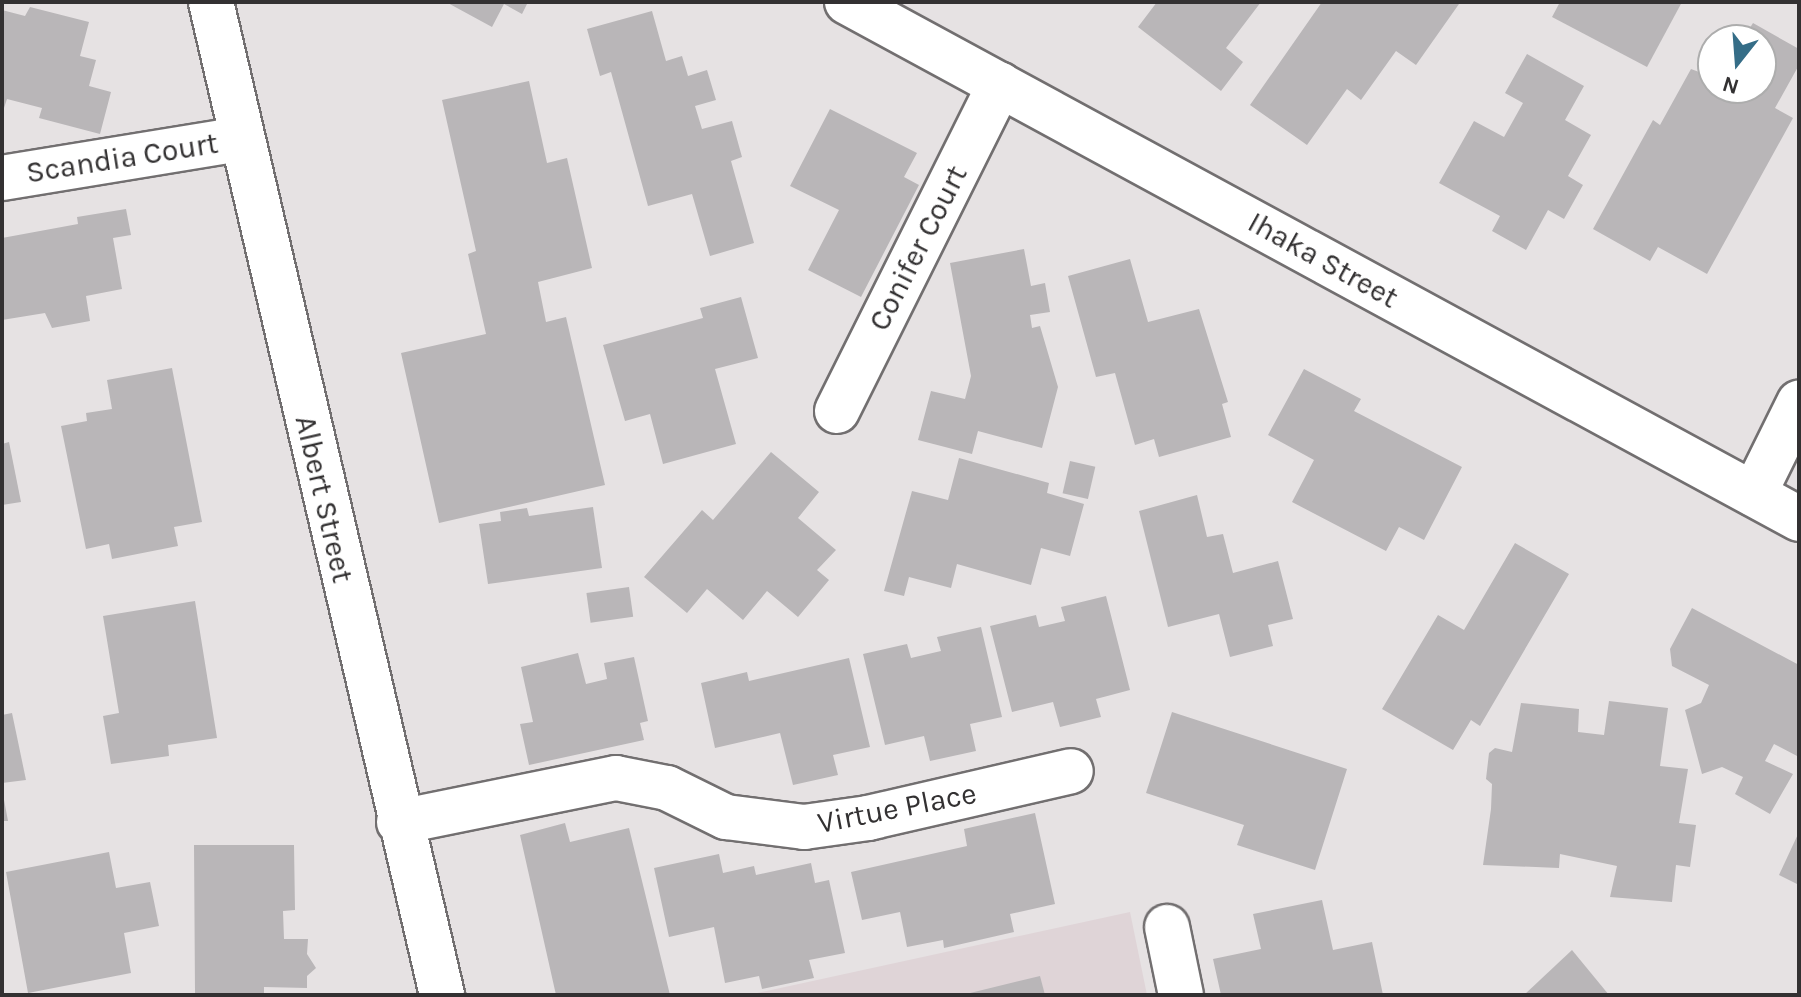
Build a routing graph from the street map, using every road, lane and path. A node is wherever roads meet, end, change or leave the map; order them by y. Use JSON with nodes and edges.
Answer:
{"nodes":[{"id":1,"x":211,"y":2,"type":"edge"},
{"id":2,"x":847,"y":2,"type":"edge"},
{"id":3,"x":1000,"y":84,"type":"junction"},
{"id":4,"x":241,"y":139,"type":"junction"},
{"id":5,"x":2,"y":178,"type":"edge"},
{"id":6,"x":1799,"y":403,"type":"edge"},
{"id":7,"x":837,"y":411,"type":"dead end"},
{"id":8,"x":1754,"y":494,"type":"junction"},
{"id":9,"x":1799,"y":519,"type":"edge"},
{"id":10,"x":1071,"y":771,"type":"dead end"},
{"id":11,"x":399,"y":822,"type":"junction"},
{"id":12,"x":1167,"y":927,"type":"dead end"},
{"id":13,"x":442,"y":995,"type":"edge"},
{"id":14,"x":1181,"y":995,"type":"edge"}],
"edges":[{"from":1,"to":4,"type":"street","name":"Albert Street"},
{"from":2,"to":3,"type":"street","name":"Ihaka Street"},
{"from":3,"to":7,"type":"street","name":"Conifer Court"},
{"from":3,"to":8,"type":"street","name":"Ihaka Street"},
{"from":4,"to":5,"type":"street","name":"Scandia Court"},
{"from":4,"to":11,"type":"street","name":"Albert Street"},
{"from":6,"to":8,"type":"street"},
{"from":8,"to":9,"type":"street","name":"Ihaka Street"},
{"from":10,"to":11,"type":"street","name":"Virtue Place"},
{"from":11,"to":13,"type":"street","name":"Albert Street"},
{"from":12,"to":14,"type":"street"}]}
